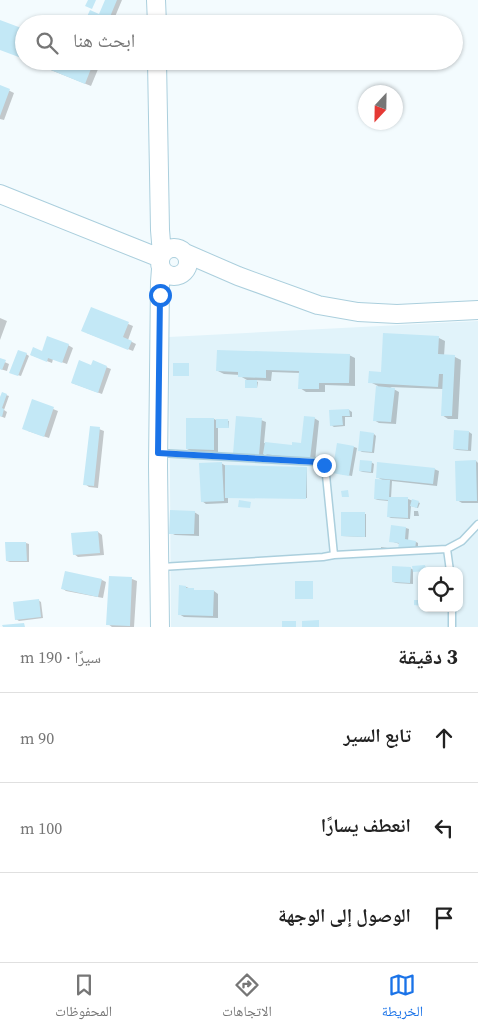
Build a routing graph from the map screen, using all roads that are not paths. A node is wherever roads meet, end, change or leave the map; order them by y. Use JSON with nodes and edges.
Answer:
{"nodes":[{"id":1,"x":156,"y":0,"type":"edge"},
{"id":2,"x":157,"y":15,"type":"edge"},
{"id":3,"x":157,"y":70,"type":"edge"},
{"id":4,"x":0,"y":194,"type":"edge"},
{"id":5,"x":169,"y":256,"type":"junction"},
{"id":6,"x":180,"y":275,"type":"junction"},
{"id":7,"x":238,"y":276,"type":"junction"},
{"id":8,"x":160,"y":295,"type":"junction"},
{"id":9,"x":478,"y":310,"type":"edge"},
{"id":10,"x":158,"y":453,"type":"junction"},
{"id":11,"x":478,"y":524,"type":"edge"},
{"id":12,"x":447,"y":549,"type":"junction"},
{"id":13,"x":334,"y":555,"type":"junction"},
{"id":14,"x":159,"y":567,"type":"junction"},
{"id":15,"x":449,"y":567,"type":"edge"},
{"id":16,"x":452,"y":612,"type":"edge"},
{"id":17,"x":160,"y":627,"type":"edge"},
{"id":18,"x":452,"y":627,"type":"edge"}],
"edges":[{"from":1,"to":2,"type":"main road"},
{"from":3,"to":5,"type":"main road"},
{"from":4,"to":5,"type":"main road"},
{"from":5,"to":6,"type":"main road"},
{"from":5,"to":6,"type":"main road"},
{"from":5,"to":7,"type":"main road"},
{"from":5,"to":8,"type":"main road"},
{"from":6,"to":7,"type":"main road"},
{"from":6,"to":8,"type":"main road"},
{"from":7,"to":9,"type":"main road"},
{"from":8,"to":10,"type":"main road"},
{"from":10,"to":13,"type":"lane"},
{"from":10,"to":14,"type":"main road"},
{"from":11,"to":12,"type":"lane"},
{"from":12,"to":13,"type":"lane"},
{"from":12,"to":15,"type":"lane"},
{"from":13,"to":14,"type":"lane"},
{"from":14,"to":17,"type":"main road"},
{"from":16,"to":18,"type":"lane"}]}
